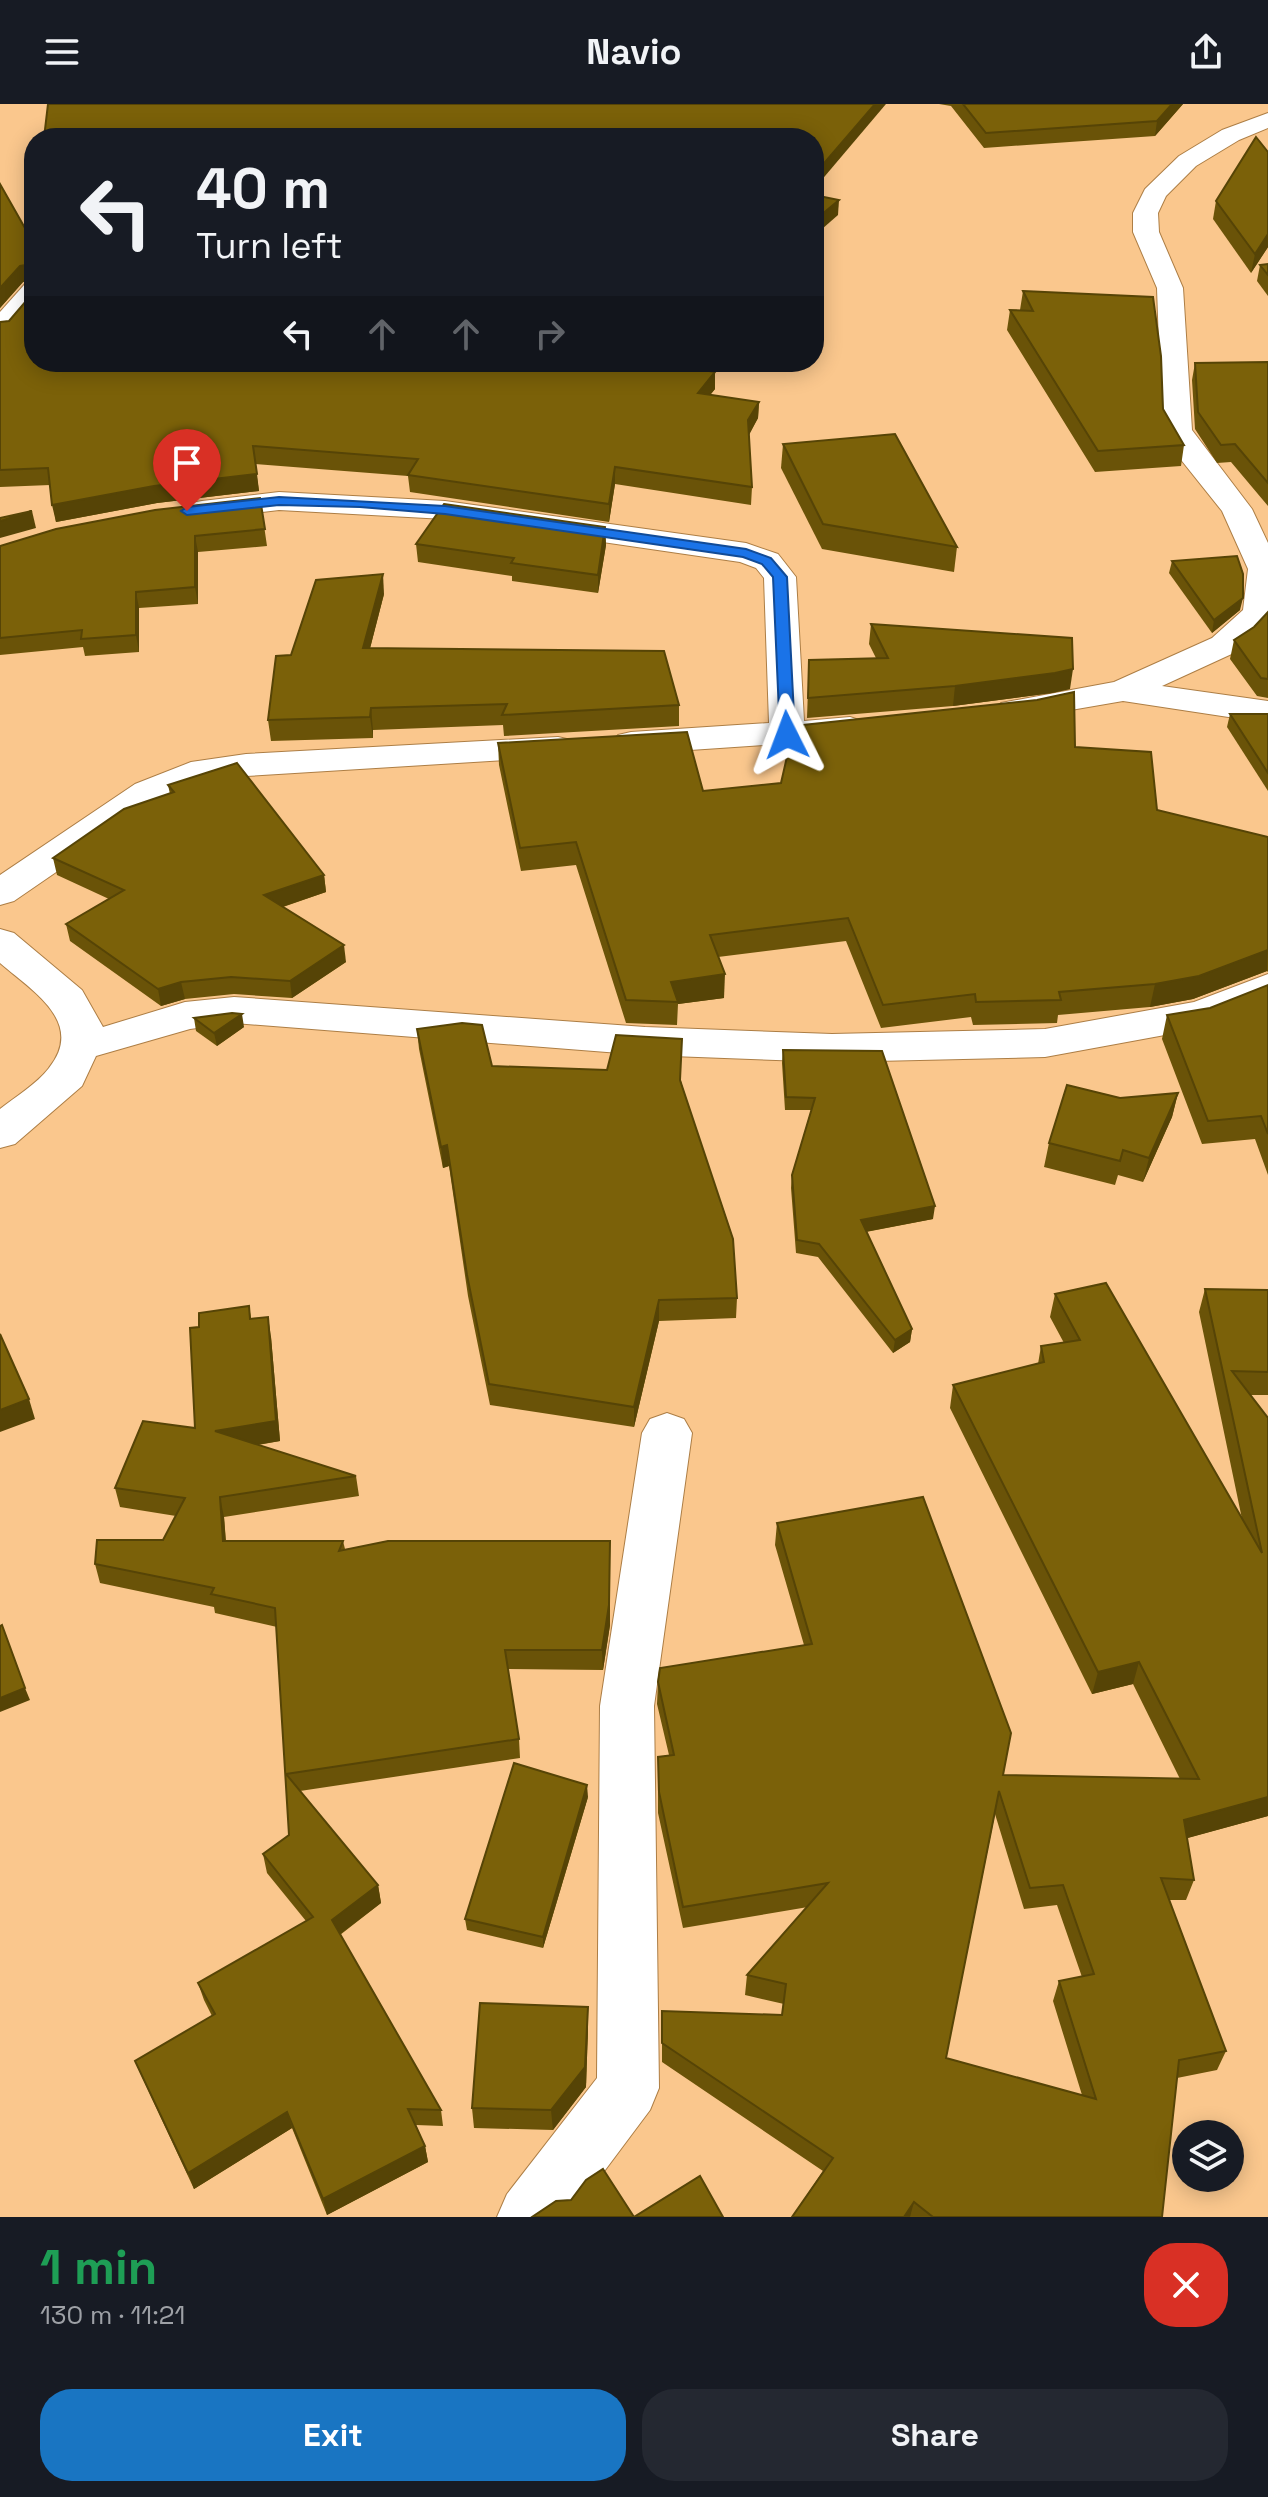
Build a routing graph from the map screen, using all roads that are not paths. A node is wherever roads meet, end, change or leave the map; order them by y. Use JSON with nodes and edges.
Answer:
{"nodes":[{"id":1,"x":1268,"y":120,"type":"edge"},
{"id":2,"x":24,"y":301,"type":"edge"},
{"id":3,"x":0,"y":329,"type":"edge"},
{"id":4,"x":1252,"y":504,"type":"edge"},
{"id":5,"x":172,"y":513,"type":"edge"},
{"id":6,"x":1123,"y":691,"type":"junction"},
{"id":7,"x":1268,"y":712,"type":"edge"},
{"id":8,"x":987,"y":713,"type":"edge"},
{"id":9,"x":879,"y":725,"type":"edge"},
{"id":10,"x":787,"y":735,"type":"junction"},
{"id":11,"x":0,"y":893,"type":"edge"},
{"id":12,"x":0,"y":942,"type":"edge"},
{"id":13,"x":1268,"y":987,"type":"edge"},
{"id":14,"x":80,"y":1046,"type":"junction"},
{"id":15,"x":0,"y":1133,"type":"edge"},
{"id":16,"x":667,"y":1433,"type":"dead end"},
{"id":17,"x":530,"y":2217,"type":"edge"}],
"edges":[{"from":1,"to":4,"type":"street"},
{"from":2,"to":3,"type":"street"},
{"from":4,"to":6,"type":"street"},
{"from":5,"to":10,"type":"street"},
{"from":6,"to":7,"type":"street"},
{"from":6,"to":8,"type":"street"},
{"from":9,"to":10,"type":"street"},
{"from":10,"to":11,"type":"street"},
{"from":12,"to":14,"type":"street"},
{"from":13,"to":14,"type":"street"},
{"from":14,"to":15,"type":"street"},
{"from":16,"to":17,"type":"street"}]}
